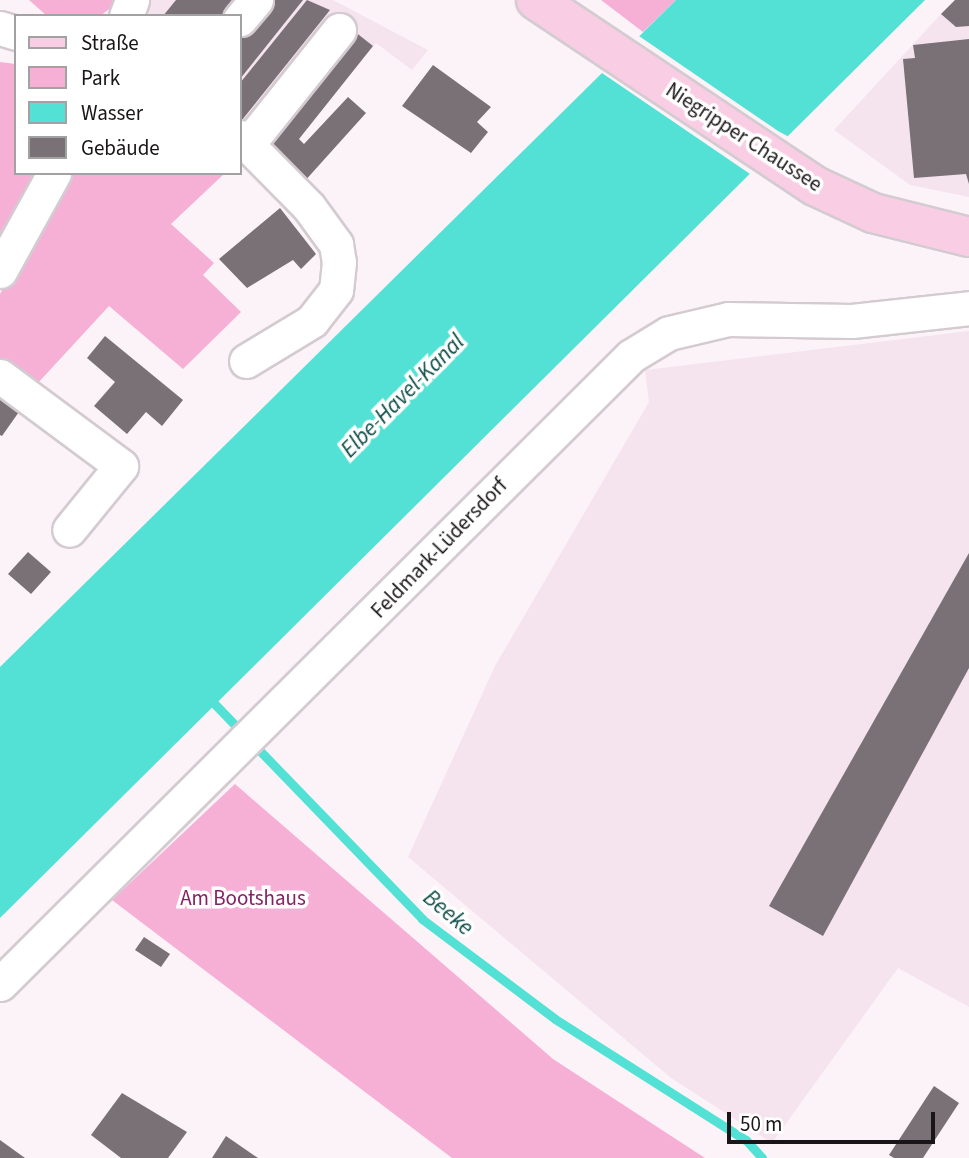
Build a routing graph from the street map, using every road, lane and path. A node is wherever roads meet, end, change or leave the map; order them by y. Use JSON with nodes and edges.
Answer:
{"nodes":[{"id":1,"x":256,"y":0,"type":"edge"},
{"id":2,"x":536,"y":0,"type":"edge"},
{"id":3,"x":242,"y":17,"type":"edge"},
{"id":4,"x":339,"y":30,"type":"dead end"},
{"id":5,"x":244,"y":140,"type":"edge"},
{"id":6,"x":53,"y":175,"type":"edge"},
{"id":7,"x":969,"y":237,"type":"edge"},
{"id":8,"x":0,"y":271,"type":"edge"},
{"id":9,"x":969,"y":308,"type":"edge"},
{"id":10,"x":246,"y":361,"type":"dead end"},
{"id":11,"x":0,"y":376,"type":"edge"},
{"id":12,"x":69,"y":530,"type":"dead end"},
{"id":13,"x":0,"y":984,"type":"edge"}],
"edges":[{"from":1,"to":3,"type":"street"},
{"from":2,"to":7,"type":"main road","name":"Niegripper Chaussee"},
{"from":4,"to":5,"type":"street"},
{"from":5,"to":10,"type":"street"},
{"from":6,"to":8,"type":"street"},
{"from":9,"to":13,"type":"street","name":"Feldmark-Lüdersdorf"},
{"from":11,"to":12,"type":"street"}]}
